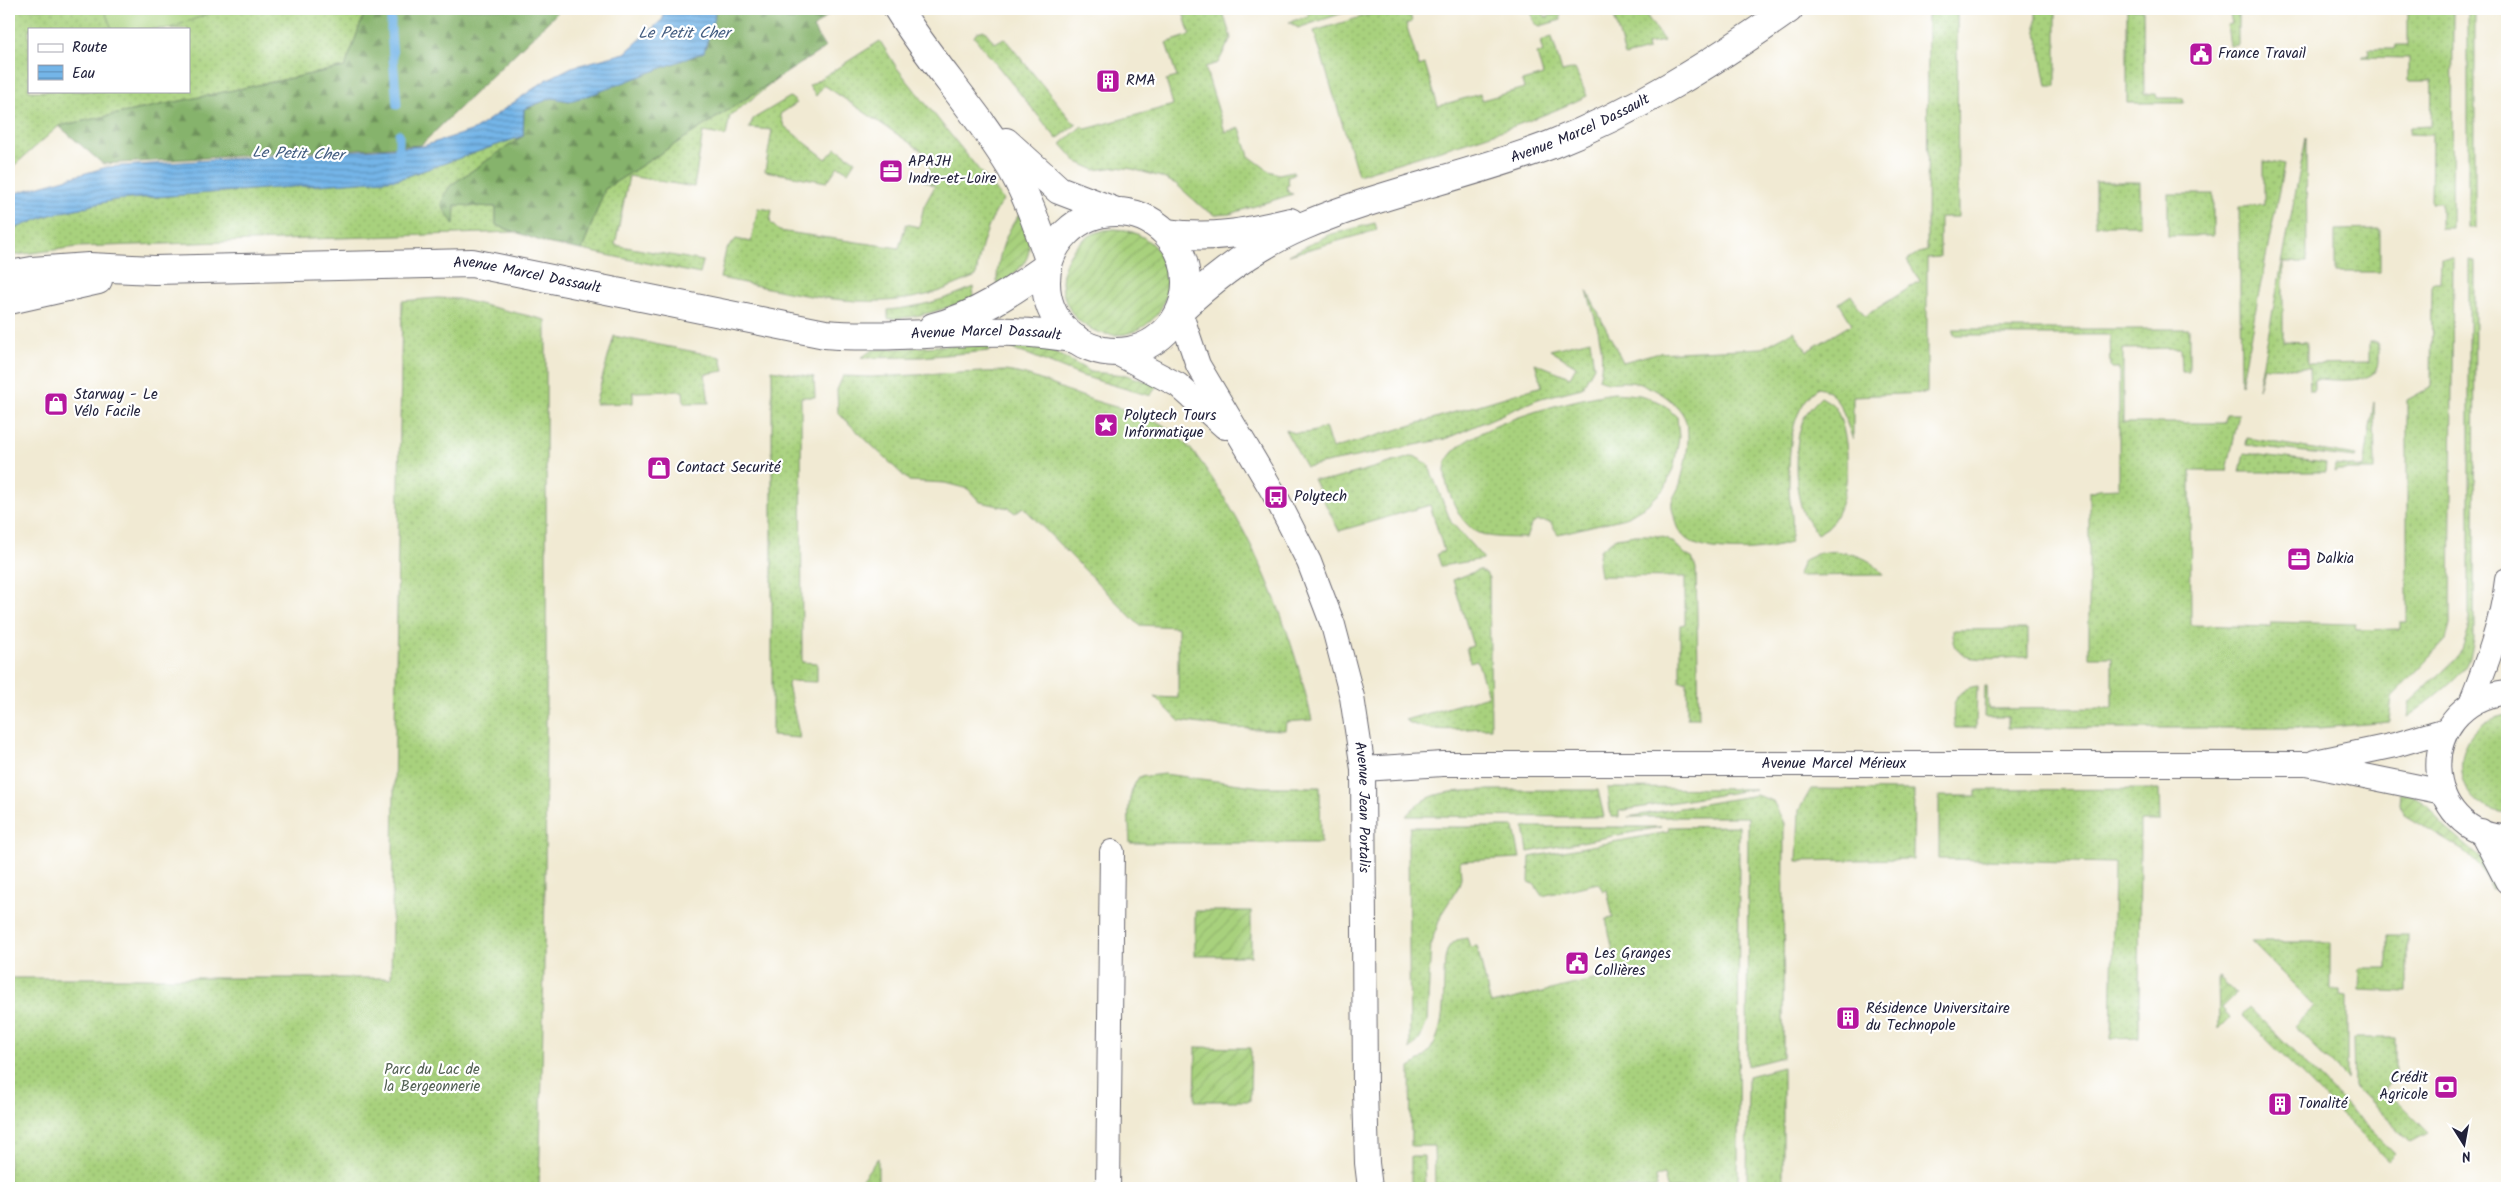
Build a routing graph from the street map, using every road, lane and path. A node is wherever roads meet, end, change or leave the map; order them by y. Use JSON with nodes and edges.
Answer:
{"nodes":[{"id":1,"x":898,"y":9,"type":"edge"},
{"id":2,"x":1789,"y":9,"type":"edge"},
{"id":3,"x":964,"y":98,"type":"junction"},
{"id":4,"x":1352,"y":207,"type":"junction"},
{"id":5,"x":1114,"y":212,"type":"junction"},
{"id":6,"x":1167,"y":233,"type":"junction"},
{"id":7,"x":1048,"y":263,"type":"junction"},
{"id":8,"x":154,"y":270,"type":"junction"},
{"id":9,"x":9,"y":276,"type":"edge"},
{"id":10,"x":9,"y":300,"type":"edge"},
{"id":11,"x":1181,"y":310,"type":"junction"},
{"id":12,"x":895,"y":335,"type":"junction"},
{"id":13,"x":1076,"y":339,"type":"junction"},
{"id":14,"x":1116,"y":352,"type":"junction"},
{"id":15,"x":1247,"y":450,"type":"junction"},
{"id":16,"x":2507,"y":580,"type":"edge"},
{"id":17,"x":2507,"y":692,"type":"edge"},
{"id":18,"x":2470,"y":703,"type":"junction"},
{"id":19,"x":2446,"y":730,"type":"junction"},
{"id":20,"x":2306,"y":764,"type":"junction"},
{"id":21,"x":1363,"y":769,"type":"junction"},
{"id":22,"x":2443,"y":792,"type":"junction"},
{"id":23,"x":2481,"y":831,"type":"junction"},
{"id":24,"x":2507,"y":836,"type":"edge"},
{"id":25,"x":1112,"y":852,"type":"dead end"},
{"id":26,"x":2507,"y":882,"type":"edge"},
{"id":27,"x":1108,"y":1188,"type":"edge"},
{"id":28,"x":1370,"y":1188,"type":"edge"}],
"edges":[{"from":1,"to":3,"type":"street"},
{"from":2,"to":4,"type":"street","name":"Avenue Marcel Dassault"},
{"from":3,"to":5,"type":"street"},
{"from":3,"to":7,"type":"street"},
{"from":4,"to":6,"type":"street","name":"Avenue Marcel Dassault"},
{"from":4,"to":11,"type":"street","name":"Avenue Marcel Dassault"},
{"from":5,"to":6,"type":"street"},
{"from":5,"to":7,"type":"street"},
{"from":6,"to":11,"type":"street"},
{"from":7,"to":12,"type":"street","name":"Avenue Marcel Dassault"},
{"from":7,"to":13,"type":"street"},
{"from":8,"to":9,"type":"street","name":"Avenue Marcel Dassault"},
{"from":8,"to":10,"type":"street","name":"Avenue Marcel Dassault"},
{"from":8,"to":12,"type":"street","name":"Avenue Marcel Dassault"},
{"from":11,"to":14,"type":"street"},
{"from":11,"to":15,"type":"street","name":"Avenue Jean Portalis"},
{"from":12,"to":13,"type":"street","name":"Avenue Marcel Dassault"},
{"from":13,"to":14,"type":"street"},
{"from":14,"to":15,"type":"street","name":"Avenue Jean Portalis"},
{"from":15,"to":21,"type":"street","name":"Avenue Jean Portalis"},
{"from":16,"to":18,"type":"street"},
{"from":17,"to":18,"type":"street"},
{"from":18,"to":19,"type":"street"},
{"from":19,"to":20,"type":"street","name":"Avenue Marcel Mérieux"},
{"from":19,"to":22,"type":"street"},
{"from":20,"to":21,"type":"street","name":"Avenue Marcel Mérieux"},
{"from":20,"to":22,"type":"street","name":"Avenue Marcel Mérieux"},
{"from":21,"to":28,"type":"street","name":"Avenue Jean Portalis"},
{"from":22,"to":23,"type":"street"},
{"from":23,"to":24,"type":"street"},
{"from":23,"to":26,"type":"street"},
{"from":25,"to":27,"type":"street"}]}
